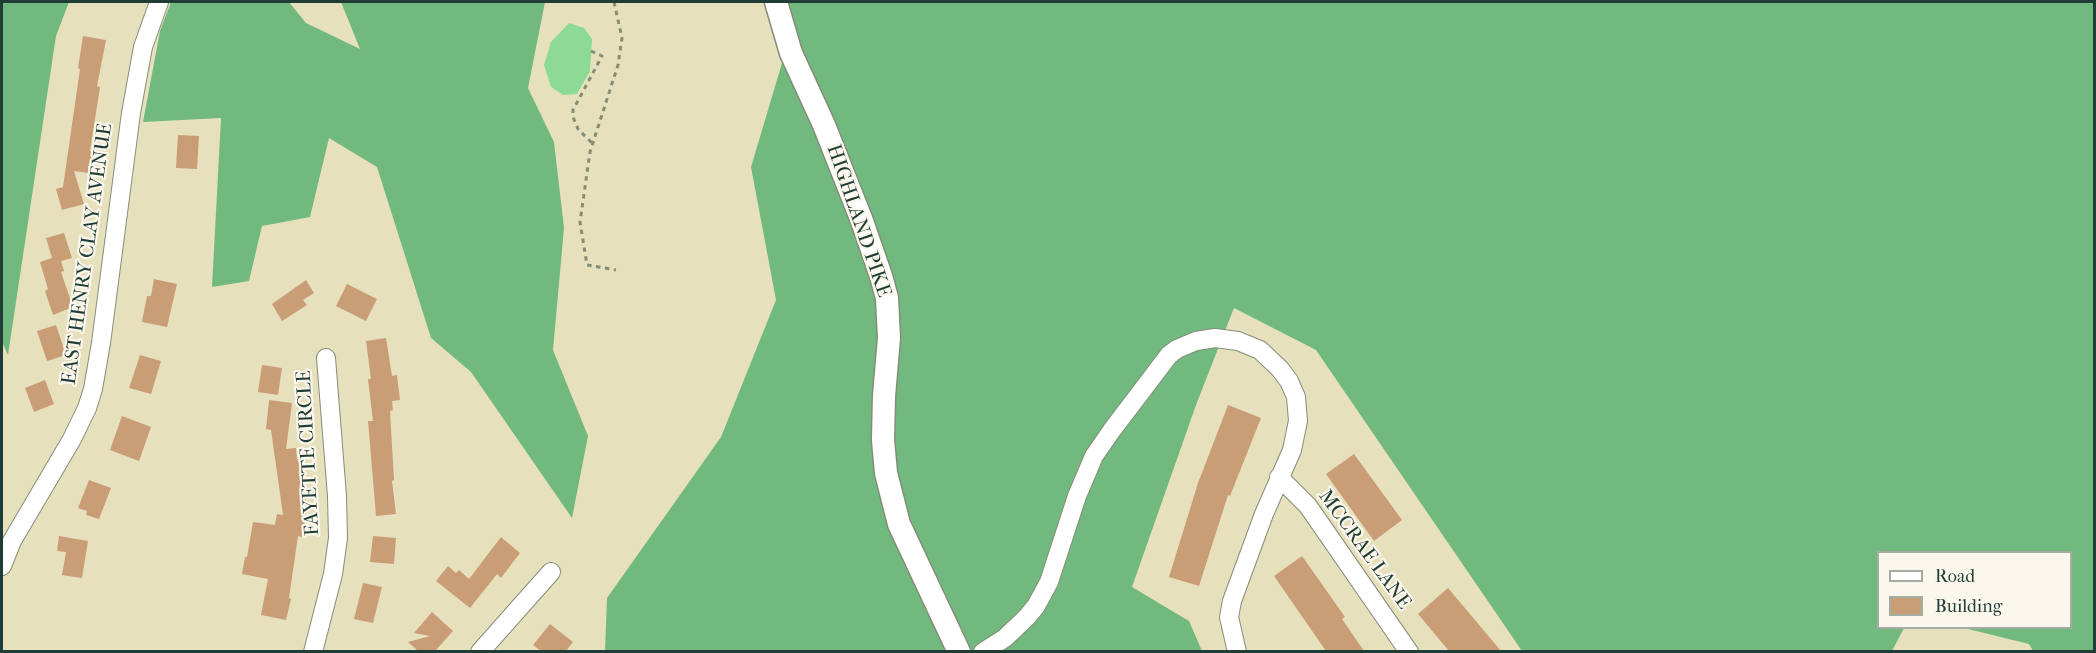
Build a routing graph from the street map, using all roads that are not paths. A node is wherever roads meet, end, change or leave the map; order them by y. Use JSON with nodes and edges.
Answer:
{"nodes":[{"id":1,"x":159,"y":2,"type":"edge"},
{"id":2,"x":776,"y":2,"type":"edge"},
{"id":3,"x":326,"y":358,"type":"dead end"},
{"id":4,"x":1279,"y":477,"type":"junction"},
{"id":5,"x":2,"y":566,"type":"edge"},
{"id":6,"x":551,"y":572,"type":"dead end"},
{"id":7,"x":313,"y":651,"type":"edge"},
{"id":8,"x":480,"y":651,"type":"edge"},
{"id":9,"x":959,"y":651,"type":"edge"},
{"id":10,"x":983,"y":651,"type":"edge"},
{"id":11,"x":1238,"y":651,"type":"edge"},
{"id":12,"x":1409,"y":651,"type":"edge"}],
"edges":[{"from":1,"to":5,"type":"street","name":"EAST HENRY CLAY AVENUE"},
{"from":2,"to":9,"type":"street","name":"HIGHLAND PIKE"},
{"from":3,"to":7,"type":"street","name":"FAYETTE CIRCLE"},
{"from":4,"to":10,"type":"street"},
{"from":4,"to":11,"type":"street"},
{"from":4,"to":12,"type":"street","name":"MCCRAE LANE"},
{"from":6,"to":8,"type":"street"}]}
